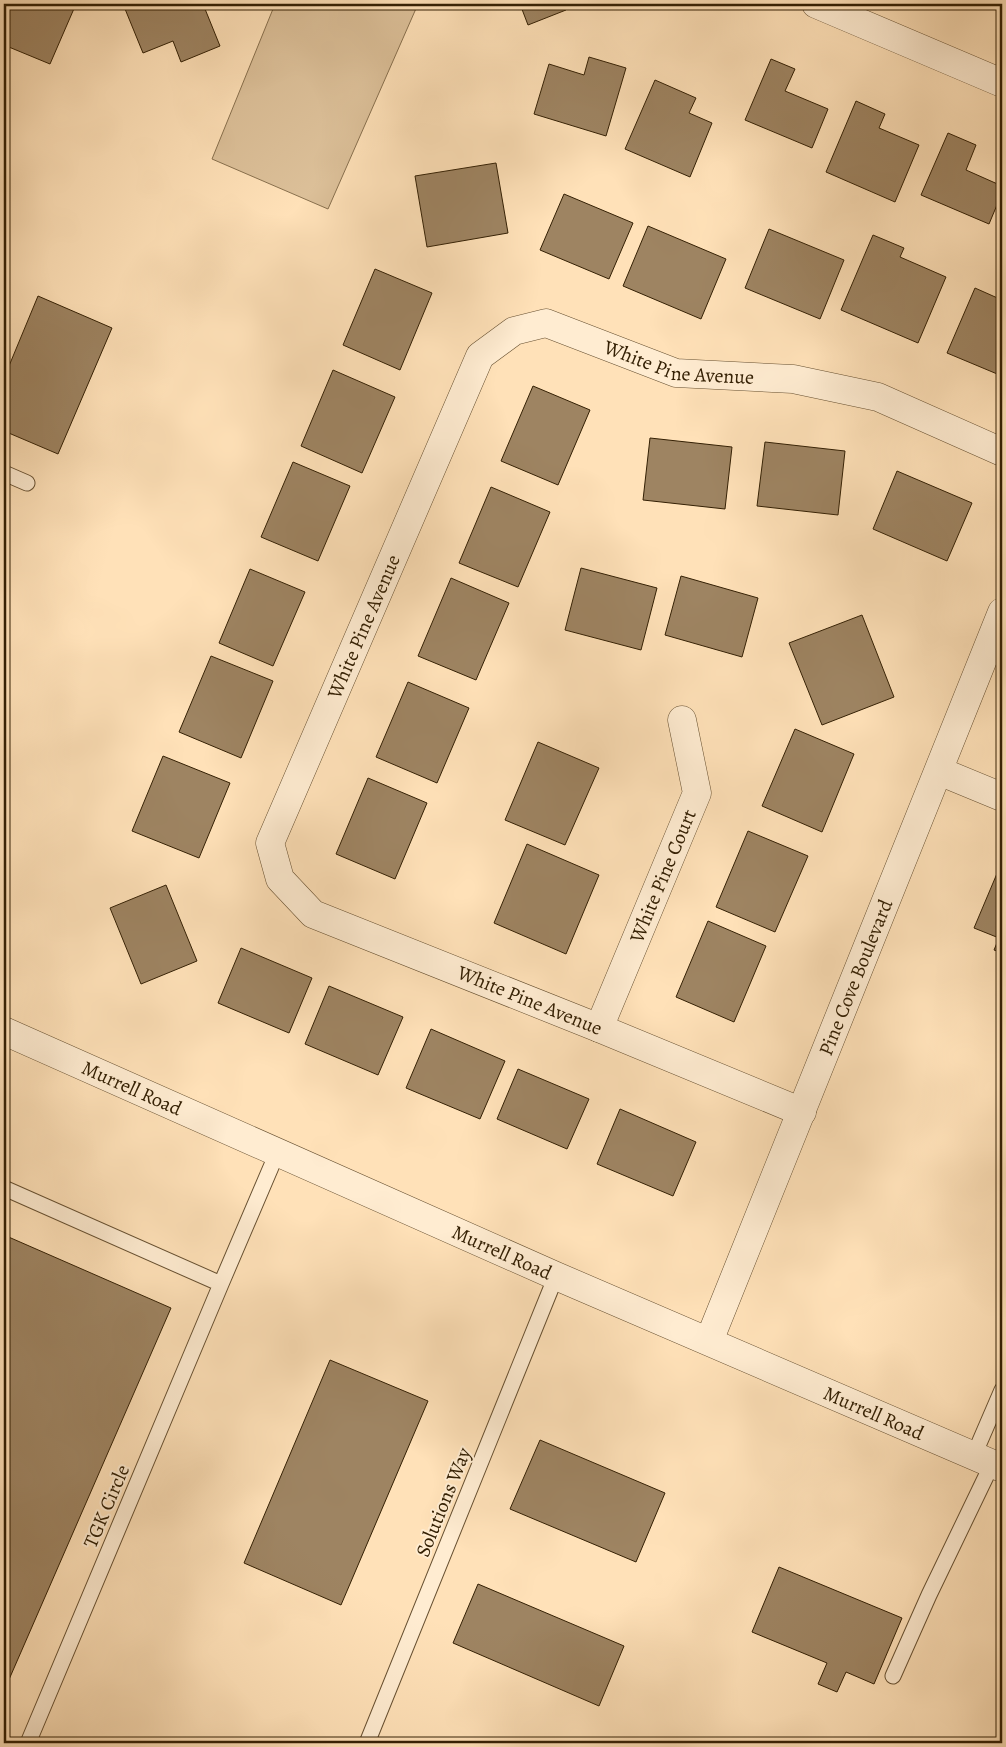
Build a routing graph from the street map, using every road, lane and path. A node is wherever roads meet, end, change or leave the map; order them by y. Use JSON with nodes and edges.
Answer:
{"nodes":[{"id":1,"x":816,"y":4,"type":"edge"},
{"id":2,"x":1002,"y":83,"type":"edge"},
{"id":3,"x":1002,"y":452,"type":"edge"},
{"id":4,"x":4,"y":473,"type":"edge"},
{"id":5,"x":27,"y":483,"type":"dead end"},
{"id":6,"x":1002,"y":612,"type":"edge"},
{"id":7,"x":682,"y":720,"type":"dead end"},
{"id":8,"x":939,"y":771,"type":"junction"},
{"id":9,"x":1002,"y":798,"type":"edge"},
{"id":10,"x":599,"y":1028,"type":"junction"},
{"id":11,"x":4,"y":1031,"type":"edge"},
{"id":12,"x":802,"y":1112,"type":"junction"},
{"id":13,"x":277,"y":1153,"type":"junction"},
{"id":14,"x":4,"y":1188,"type":"edge"},
{"id":15,"x":556,"y":1276,"type":"junction"},
{"id":16,"x":221,"y":1284,"type":"junction"},
{"id":17,"x":709,"y":1341,"type":"junction"},
{"id":18,"x":1002,"y":1390,"type":"edge"},
{"id":19,"x":989,"y":1462,"type":"edge"},
{"id":20,"x":894,"y":1676,"type":"dead end"},
{"id":21,"x":28,"y":1743,"type":"edge"},
{"id":22,"x":367,"y":1743,"type":"edge"}],
"edges":[{"from":1,"to":2,"type":"street"},
{"from":3,"to":10,"type":"street","name":"White Pine Avenue"},
{"from":4,"to":5,"type":"lane"},
{"from":6,"to":8,"type":"street","name":"Pine Cove Boulevard"},
{"from":7,"to":10,"type":"street","name":"White Pine Court"},
{"from":8,"to":9,"type":"street"},
{"from":8,"to":12,"type":"street","name":"Pine Cove Boulevard"},
{"from":10,"to":12,"type":"street","name":"White Pine Avenue"},
{"from":11,"to":13,"type":"street","name":"Murrell Road"},
{"from":12,"to":17,"type":"street","name":"Pine Cove Boulevard"},
{"from":13,"to":15,"type":"street","name":"Murrell Road"},
{"from":13,"to":16,"type":"lane","name":"TGK Circle"},
{"from":14,"to":16,"type":"lane"},
{"from":15,"to":17,"type":"street","name":"Murrell Road"},
{"from":15,"to":22,"type":"lane","name":"Solutions Way"},
{"from":16,"to":21,"type":"lane","name":"TGK Circle"},
{"from":17,"to":19,"type":"street","name":"Murrell Road"},
{"from":18,"to":19,"type":"lane"},
{"from":19,"to":20,"type":"lane"}]}
